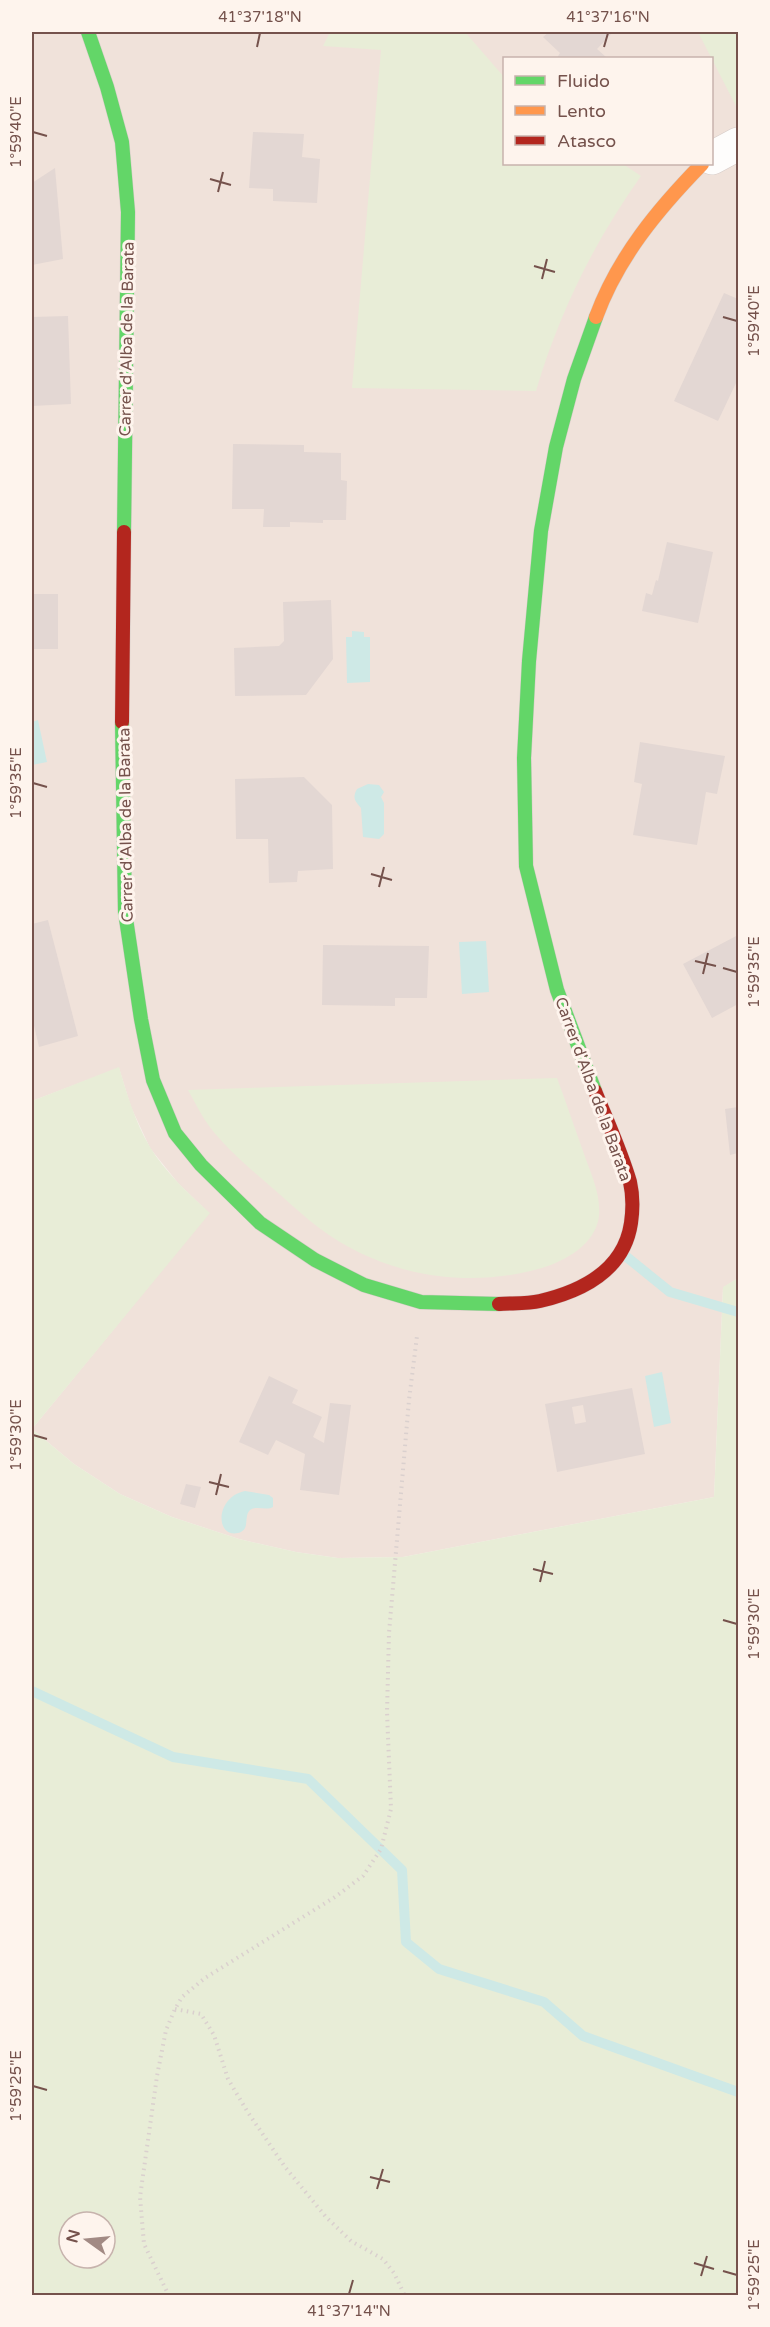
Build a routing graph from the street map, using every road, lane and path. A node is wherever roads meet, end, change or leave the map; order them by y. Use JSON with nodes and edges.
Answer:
{"nodes":[{"id":1,"x":88,"y":32,"type":"edge"},
{"id":2,"x":738,"y":144,"type":"edge"},
{"id":3,"x":713,"y":157,"type":"edge"},
{"id":4,"x":701,"y":165,"type":"edge"},
{"id":5,"x":421,"y":1302,"type":"junction"},
{"id":6,"x":175,"y":2008,"type":"junction"},
{"id":7,"x":169,"y":2295,"type":"edge"},
{"id":8,"x":405,"y":2295,"type":"edge"}],
"edges":[{"from":1,"to":5,"type":"street","name":"Carrer d'Alba de la Barata"},
{"from":2,"to":3,"type":"street"},
{"from":4,"to":5,"type":"street","name":"Carrer d'Alba de la Barata"},
{"from":5,"to":6,"type":"path"},
{"from":6,"to":7,"type":"path"},
{"from":6,"to":8,"type":"path"}]}
